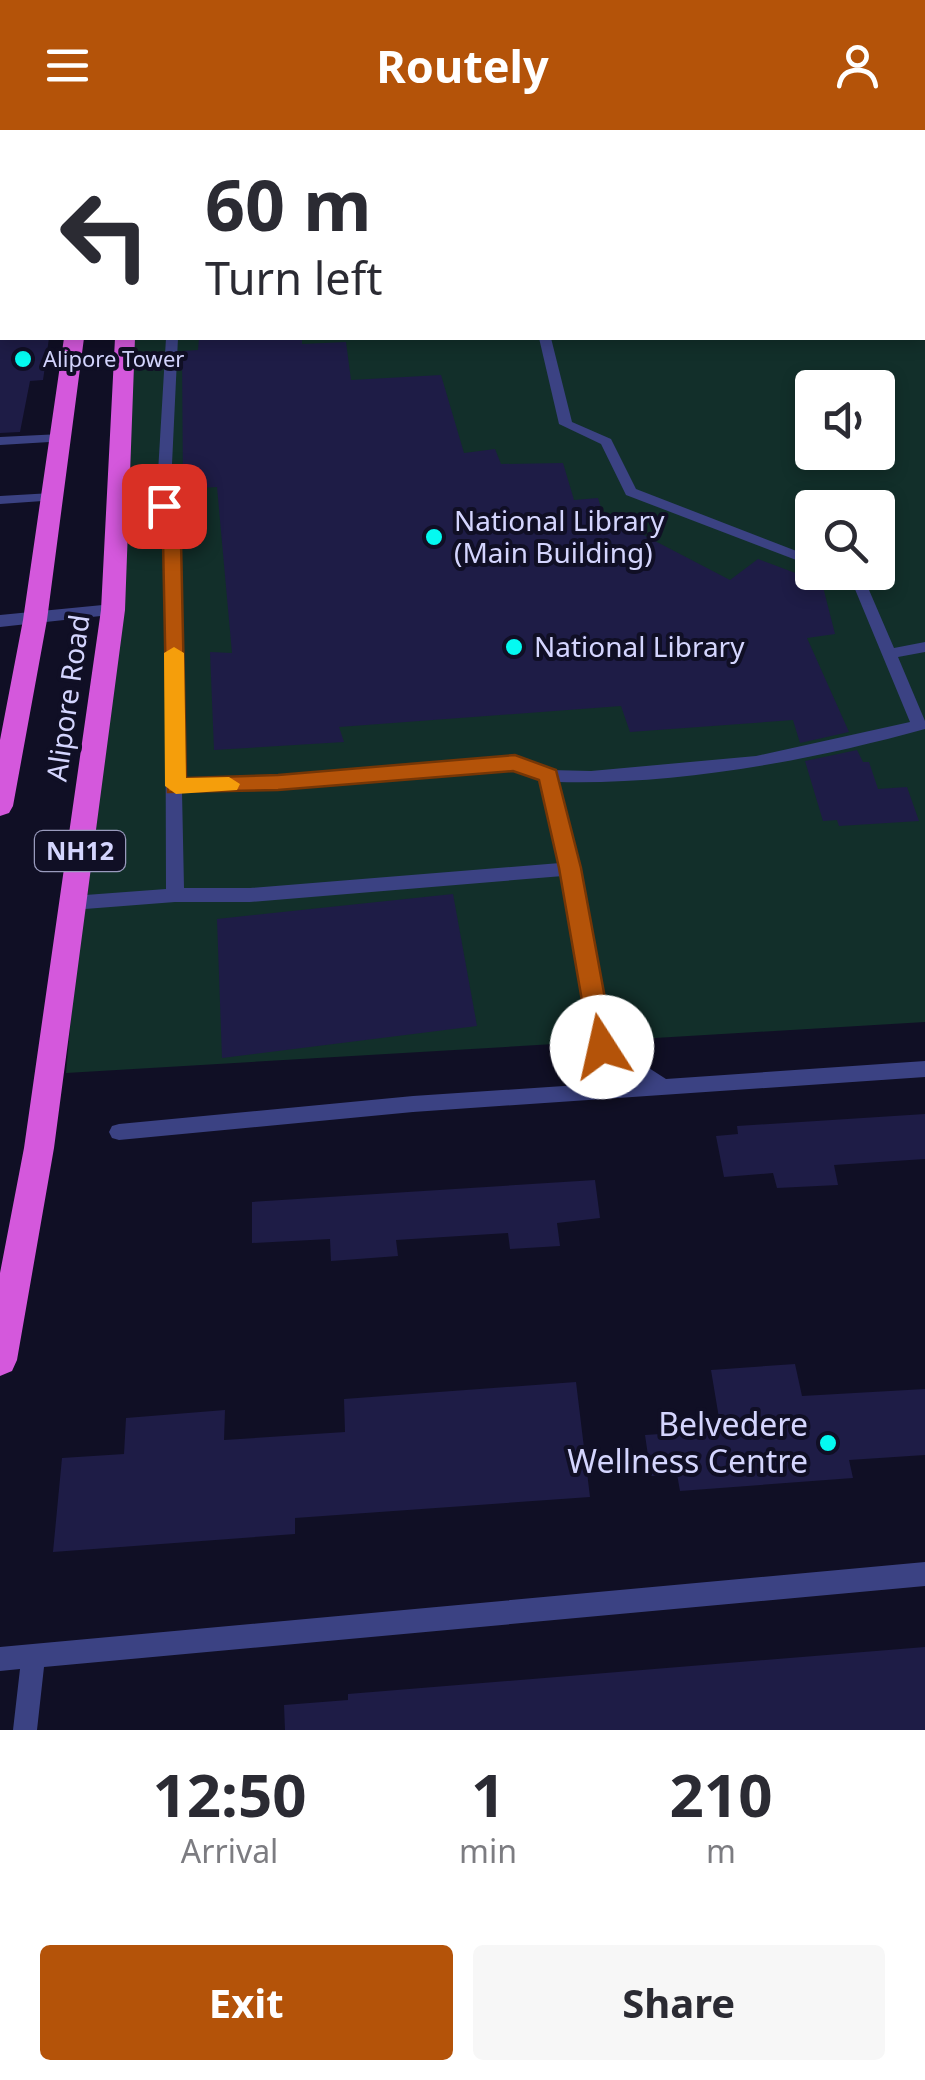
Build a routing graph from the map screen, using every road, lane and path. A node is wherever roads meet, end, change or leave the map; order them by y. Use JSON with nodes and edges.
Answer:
{"nodes":[{"id":1,"x":74,"y":340,"type":"edge"},
{"id":2,"x":125,"y":340,"type":"edge"},
{"id":3,"x":172,"y":340,"type":"edge"},
{"id":4,"x":546,"y":340,"type":"edge"},
{"id":5,"x":61,"y":438,"type":"junction"},
{"id":6,"x":0,"y":441,"type":"edge"},
{"id":7,"x":52,"y":497,"type":"junction"},
{"id":8,"x":0,"y":500,"type":"edge"},
{"id":9,"x":795,"y":555,"type":"edge"},
{"id":10,"x":863,"y":590,"type":"edge"},
{"id":11,"x":112,"y":610,"type":"junction"},
{"id":12,"x":34,"y":620,"type":"junction"},
{"id":13,"x":0,"y":621,"type":"edge"},
{"id":14,"x":925,"y":647,"type":"edge"},
{"id":15,"x":890,"y":654,"type":"junction"},
{"id":16,"x":549,"y":776,"type":"junction"},
{"id":17,"x":176,"y":786,"type":"junction"},
{"id":18,"x":0,"y":806,"type":"edge"},
{"id":19,"x":570,"y":868,"type":"junction"},
{"id":20,"x":175,"y":896,"type":"junction"},
{"id":21,"x":72,"y":904,"type":"junction"},
{"id":22,"x":925,"y":1069,"type":"edge"},
{"id":23,"x":664,"y":1087,"type":"junction"},
{"id":24,"x":119,"y":1132,"type":"dead end"},
{"id":25,"x":9,"y":1268,"type":"edge"},
{"id":26,"x":0,"y":1360,"type":"edge"},
{"id":27,"x":925,"y":1574,"type":"edge"},
{"id":28,"x":33,"y":1656,"type":"junction"},
{"id":29,"x":0,"y":1659,"type":"edge"},
{"id":30,"x":25,"y":1730,"type":"edge"}],
"edges":[{"from":1,"to":5,"type":"highway"},
{"from":2,"to":11,"type":"highway","name":"Alipore Road","number":"NH12"},
{"from":3,"to":17,"type":"lane"},
{"from":4,"to":9,"type":"lane"},
{"from":5,"to":6,"type":"lane"},
{"from":5,"to":7,"type":"highway"},
{"from":7,"to":8,"type":"lane"},
{"from":7,"to":12,"type":"highway"},
{"from":10,"to":15,"type":"lane"},
{"from":11,"to":12,"type":"street"},
{"from":11,"to":21,"type":"highway","name":"Alipore Road","number":"NH12"},
{"from":12,"to":13,"type":"street"},
{"from":12,"to":18,"type":"highway"},
{"from":14,"to":15,"type":"lane"},
{"from":15,"to":16,"type":"lane"},
{"from":16,"to":17,"type":"lane"},
{"from":16,"to":19,"type":"lane"},
{"from":17,"to":20,"type":"lane"},
{"from":19,"to":20,"type":"lane"},
{"from":19,"to":23,"type":"lane"},
{"from":20,"to":21,"type":"lane"},
{"from":21,"to":25,"type":"highway","name":"Alipore Road","number":"NH12"},
{"from":22,"to":23,"type":"lane"},
{"from":23,"to":24,"type":"lane"},
{"from":25,"to":26,"type":"highway","name":"Alipore Road","number":"NH12"},
{"from":27,"to":28,"type":"lane"},
{"from":28,"to":29,"type":"lane"},
{"from":28,"to":30,"type":"lane"}]}
